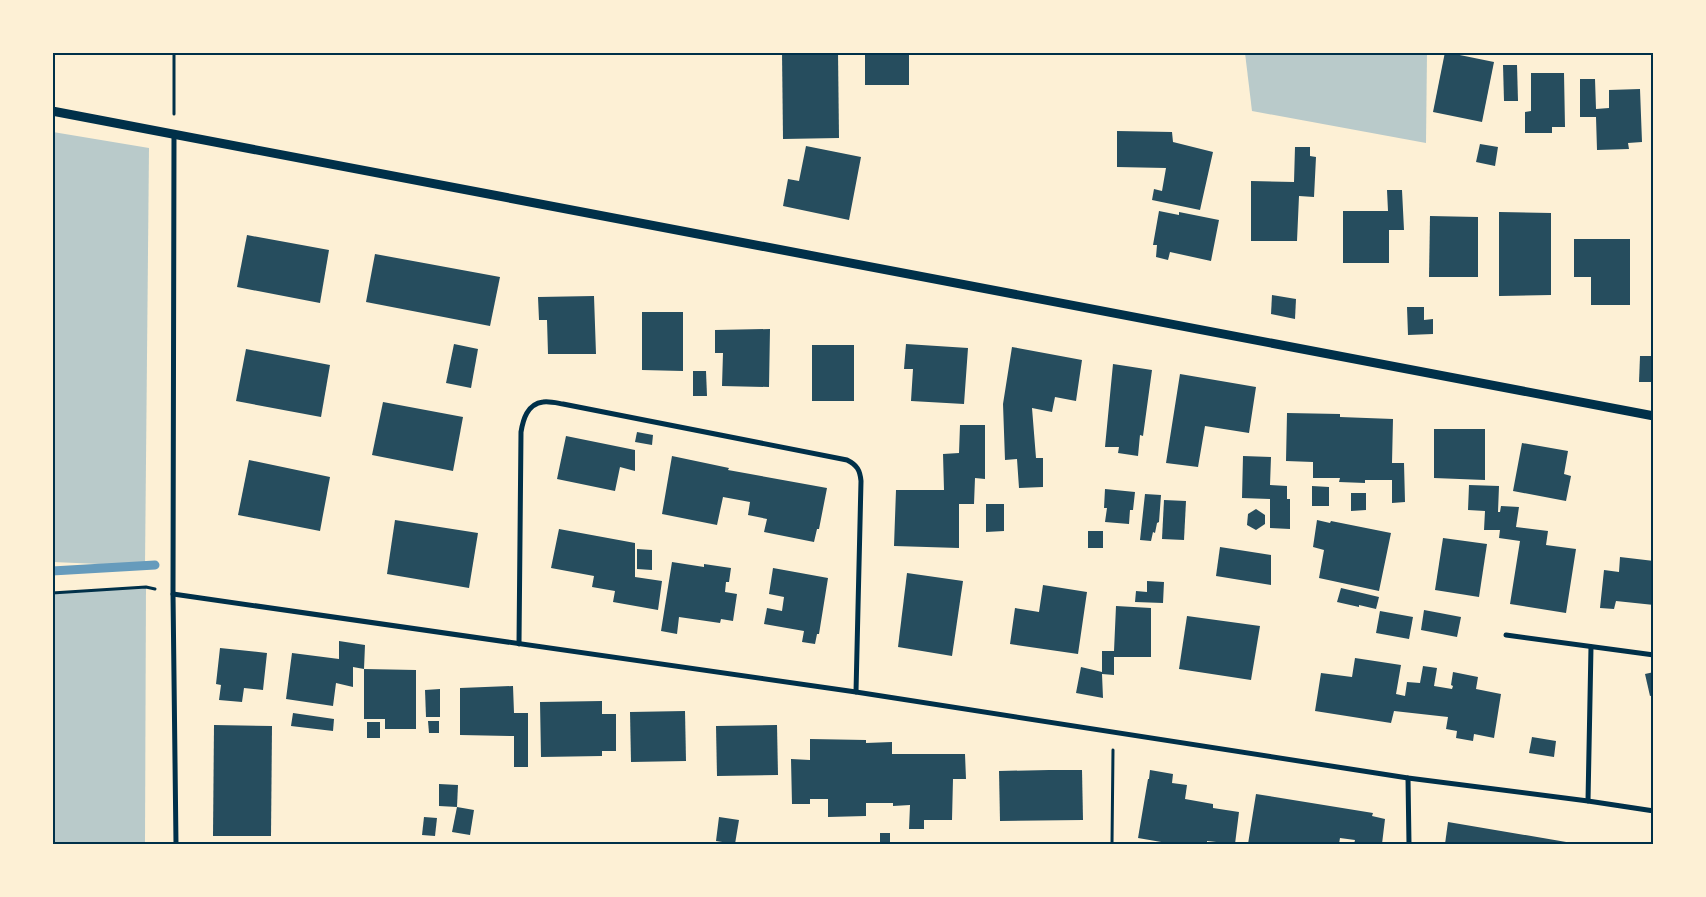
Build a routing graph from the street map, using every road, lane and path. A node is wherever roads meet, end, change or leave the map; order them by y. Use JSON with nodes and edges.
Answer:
{"nodes":[{"id":1,"x":174,"y":52,"type":"edge"},
{"id":2,"x":52,"y":112,"type":"edge"},
{"id":3,"x":174,"y":135,"type":"junction"},
{"id":4,"x":1654,"y":416,"type":"edge"},
{"id":5,"x":52,"y":593,"type":"edge"},
{"id":6,"x":173,"y":594,"type":"junction"},
{"id":7,"x":1506,"y":635,"type":"dead end"},
{"id":8,"x":519,"y":644,"type":"junction"},
{"id":9,"x":1591,"y":647,"type":"junction"},
{"id":10,"x":1654,"y":655,"type":"edge"},
{"id":11,"x":856,"y":692,"type":"junction"},
{"id":12,"x":1113,"y":733,"type":"junction"},
{"id":13,"x":1408,"y":778,"type":"junction"},
{"id":14,"x":1588,"y":800,"type":"junction"},
{"id":15,"x":1654,"y":811,"type":"edge"},
{"id":16,"x":176,"y":844,"type":"edge"},
{"id":17,"x":1112,"y":844,"type":"edge"},
{"id":18,"x":1409,"y":844,"type":"edge"}],
"edges":[{"from":1,"to":3,"type":"path"},
{"from":2,"to":3,"type":"street"},
{"from":3,"to":4,"type":"street"},
{"from":3,"to":6,"type":"street"},
{"from":5,"to":6,"type":"path"},
{"from":6,"to":8,"type":"street"},
{"from":6,"to":16,"type":"street"},
{"from":7,"to":9,"type":"street"},
{"from":8,"to":11,"type":"street"},
{"from":8,"to":11,"type":"street"},
{"from":9,"to":10,"type":"street"},
{"from":9,"to":14,"type":"street"},
{"from":11,"to":12,"type":"street"},
{"from":12,"to":13,"type":"street"},
{"from":12,"to":17,"type":"path"},
{"from":13,"to":14,"type":"street"},
{"from":13,"to":18,"type":"street"},
{"from":14,"to":15,"type":"street"}]}
